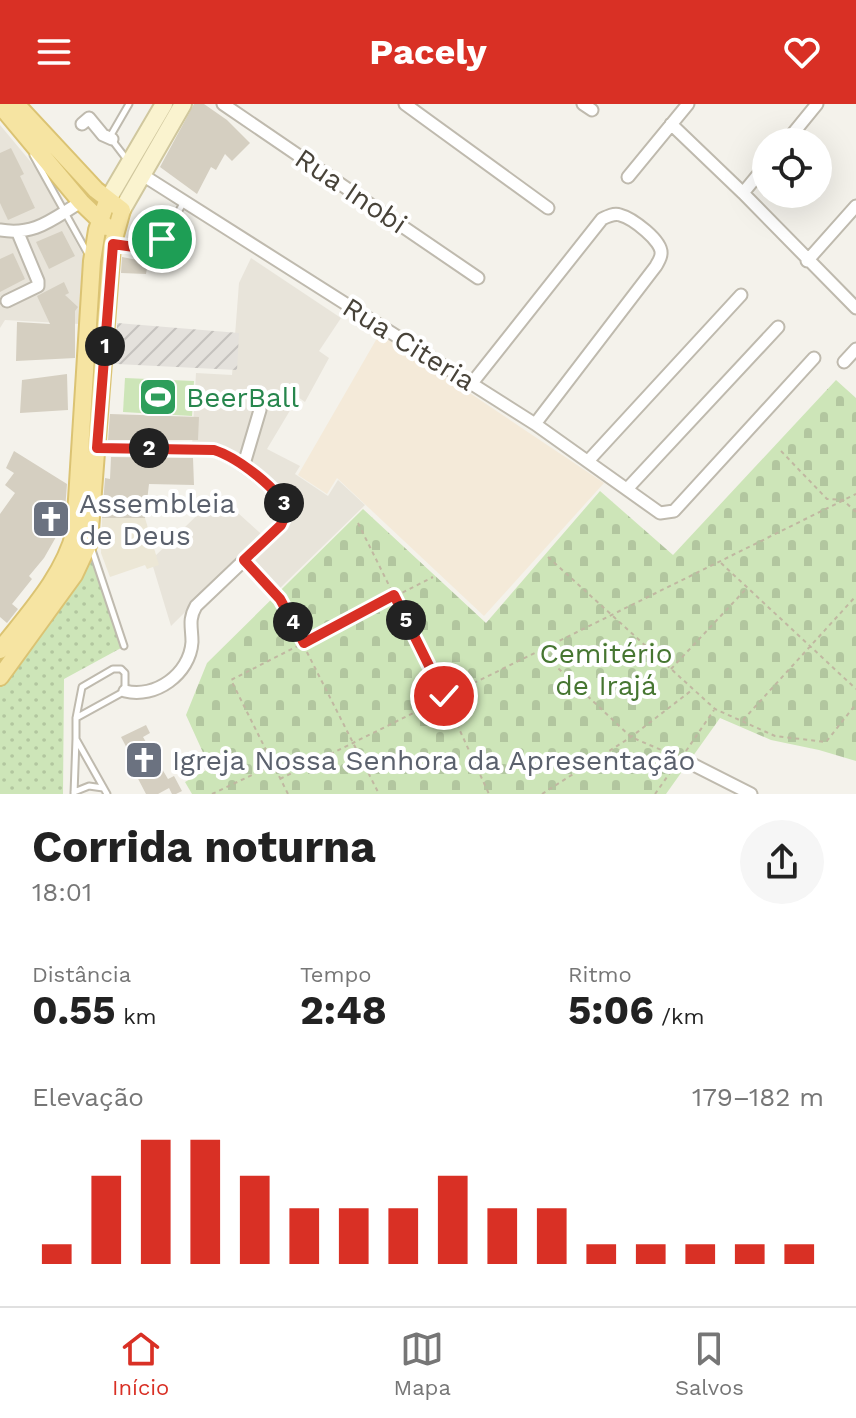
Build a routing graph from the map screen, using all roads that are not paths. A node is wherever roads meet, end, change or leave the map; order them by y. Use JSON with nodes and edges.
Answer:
{"nodes":[{"id":1,"x":16,"y":104,"type":"edge"},
{"id":2,"x":164,"y":104,"type":"edge"},
{"id":3,"x":183,"y":104,"type":"edge"},
{"id":4,"x":223,"y":104,"type":"edge"},
{"id":5,"x":405,"y":104,"type":"edge"},
{"id":6,"x":688,"y":104,"type":"edge"},
{"id":7,"x":817,"y":104,"type":"edge"},
{"id":8,"x":0,"y":105,"type":"edge"},
{"id":9,"x":128,"y":105,"type":"edge"},
{"id":10,"x":16,"y":122,"type":"junction"},
{"id":11,"x":82,"y":124,"type":"dead end"},
{"id":12,"x":671,"y":124,"type":"junction"},
{"id":13,"x":797,"y":128,"type":"edge"},
{"id":14,"x":112,"y":139,"type":"junction"},
{"id":15,"x":135,"y":168,"type":"junction"},
{"id":16,"x":628,"y":177,"type":"dead end"},
{"id":17,"x":752,"y":182,"type":"edge"},
{"id":18,"x":743,"y":193,"type":"junction"},
{"id":19,"x":110,"y":197,"type":"junction"},
{"id":20,"x":184,"y":201,"type":"junction"},
{"id":21,"x":81,"y":202,"type":"junction"},
{"id":22,"x":856,"y":206,"type":"edge"},
{"id":23,"x":548,"y":208,"type":"dead end"},
{"id":24,"x":65,"y":211,"type":"junction"},
{"id":25,"x":99,"y":221,"type":"junction"},
{"id":26,"x":0,"y":230,"type":"edge"},
{"id":27,"x":18,"y":233,"type":"junction"},
{"id":28,"x":114,"y":238,"type":"junction"},
{"id":29,"x":92,"y":261,"type":"junction"},
{"id":30,"x":807,"y":261,"type":"junction"},
{"id":31,"x":478,"y":278,"type":"dead end"},
{"id":32,"x":741,"y":295,"type":"dead end"},
{"id":33,"x":7,"y":301,"type":"dead end"},
{"id":34,"x":856,"y":308,"type":"edge"},
{"id":35,"x":778,"y":327,"type":"dead end"},
{"id":36,"x":856,"y":349,"type":"edge"},
{"id":37,"x":814,"y":358,"type":"dead end"},
{"id":38,"x":844,"y":362,"type":"dead end"},
{"id":39,"x":472,"y":383,"type":"junction"},
{"id":40,"x":260,"y":410,"type":"dead end"},
{"id":41,"x":535,"y":424,"type":"junction"},
{"id":42,"x":97,"y":448,"type":"junction"},
{"id":43,"x":589,"y":460,"type":"junction"},
{"id":44,"x":244,"y":464,"type":"junction"},
{"id":45,"x":627,"y":489,"type":"junction"},
{"id":46,"x":89,"y":543,"type":"junction"},
{"id":47,"x":124,"y":646,"type":"dead end"},
{"id":48,"x":0,"y":650,"type":"edge"},
{"id":49,"x":0,"y":677,"type":"edge"},
{"id":50,"x":125,"y":691,"type":"junction"},
{"id":51,"x":76,"y":718,"type":"junction"},
{"id":52,"x":76,"y":739,"type":"junction"},
{"id":53,"x":688,"y":762,"type":"road end"},
{"id":54,"x":106,"y":791,"type":"edge"},
{"id":55,"x":74,"y":793,"type":"edge"},
{"id":56,"x":743,"y":793,"type":"edge"}],
"edges":[{"from":1,"to":19,"type":"main road"},
{"from":2,"to":15,"type":"main road"},
{"from":3,"to":15,"type":"main road"},
{"from":4,"to":31,"type":"street","name":"Rua Inobi"},
{"from":5,"to":23,"type":"street"},
{"from":6,"to":12,"type":"street"},
{"from":7,"to":13,"type":"street"},
{"from":8,"to":10,"type":"main road"},
{"from":9,"to":14,"type":"lane"},
{"from":10,"to":21,"type":"main road"},
{"from":10,"to":24,"type":"lane"},
{"from":11,"to":14,"type":"street"},
{"from":12,"to":16,"type":"street"},
{"from":12,"to":18,"type":"street"},
{"from":14,"to":15,"type":"lane"},
{"from":15,"to":19,"type":"main road"},
{"from":15,"to":19,"type":"main road"},
{"from":15,"to":20,"type":"street","name":"Rua Citeria"},
{"from":17,"to":18,"type":"street"},
{"from":18,"to":30,"type":"street"},
{"from":19,"to":25,"type":"main road"},
{"from":19,"to":28,"type":"main road"},
{"from":20,"to":28,"type":"lane"},
{"from":20,"to":39,"type":"street","name":"Rua Citeria"},
{"from":21,"to":24,"type":"street"},
{"from":21,"to":25,"type":"main road"},
{"from":22,"to":30,"type":"street"},
{"from":24,"to":27,"type":"street"},
{"from":24,"to":29,"type":"lane"},
{"from":25,"to":28,"type":"main road"},
{"from":25,"to":29,"type":"main road"},
{"from":26,"to":27,"type":"street"},
{"from":27,"to":33,"type":"street"},
{"from":28,"to":42,"type":"main road"},
{"from":29,"to":48,"type":"main road"},
{"from":30,"to":34,"type":"street"},
{"from":32,"to":43,"type":"street"},
{"from":35,"to":45,"type":"street"},
{"from":36,"to":38,"type":"street"},
{"from":37,"to":45,"type":"street","name":"Rua Citeria"},
{"from":39,"to":41,"type":"street","name":"Rua Citeria"},
{"from":39,"to":41,"type":"street"},
{"from":40,"to":44,"type":"street"},
{"from":41,"to":43,"type":"street","name":"Rua Citeria"},
{"from":42,"to":44,"type":"street"},
{"from":42,"to":46,"type":"main road"},
{"from":43,"to":45,"type":"street","name":"Rua Citeria"},
{"from":44,"to":50,"type":"street"},
{"from":46,"to":47,"type":"lane"},
{"from":46,"to":49,"type":"main road"},
{"from":50,"to":51,"type":"lane"},
{"from":50,"to":51,"type":"lane"},
{"from":51,"to":52,"type":"lane"},
{"from":52,"to":54,"type":"lane"},
{"from":52,"to":55,"type":"lane"},
{"from":53,"to":56,"type":"street"},
{"from":54,"to":55,"type":"lane"}]}
